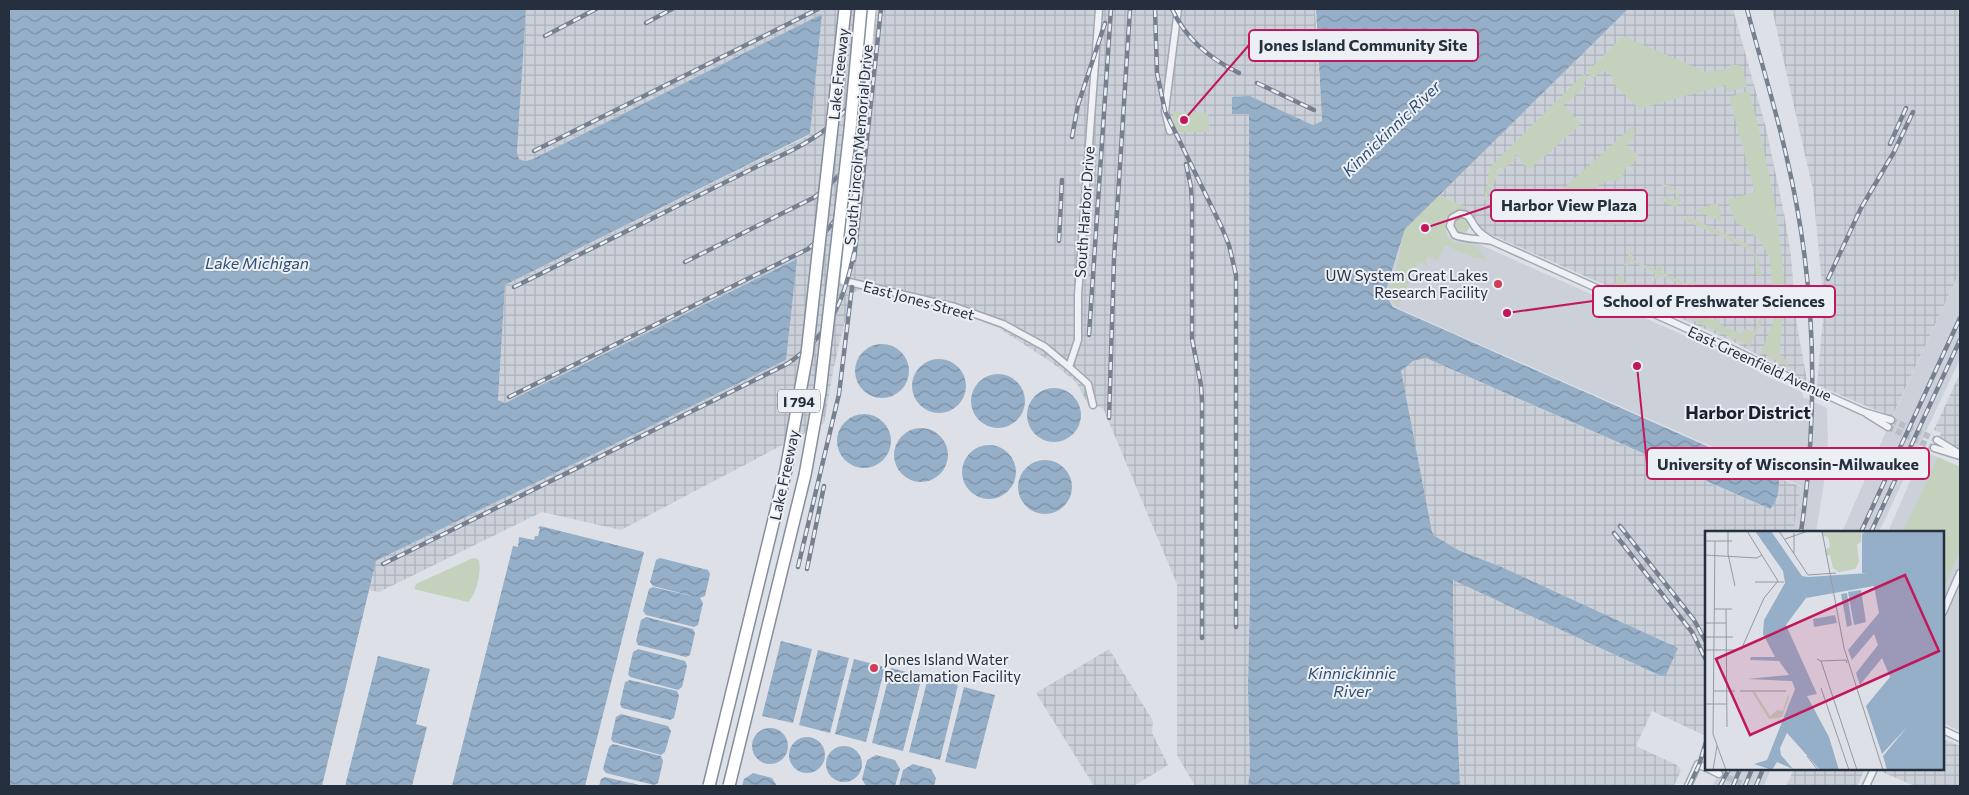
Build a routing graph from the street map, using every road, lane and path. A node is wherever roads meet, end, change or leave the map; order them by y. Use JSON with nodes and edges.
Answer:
{"nodes":[{"id":1,"x":845,"y":9,"type":"edge"},
{"id":2,"x":862,"y":9,"type":"edge"},
{"id":3,"x":871,"y":9,"type":"edge"},
{"id":4,"x":1099,"y":9,"type":"edge"},
{"id":5,"x":1178,"y":9,"type":"edge"},
{"id":6,"x":1170,"y":131,"type":"dead end"},
{"id":7,"x":1492,"y":241,"type":"junction"},
{"id":8,"x":845,"y":281,"type":"joint"},
{"id":9,"x":1069,"y":367,"type":"junction"},
{"id":10,"x":1093,"y":405,"type":"dead end"},
{"id":11,"x":1864,"y":412,"type":"junction"},
{"id":12,"x":1892,"y":420,"type":"tunnel mouth"},
{"id":13,"x":1888,"y":427,"type":"tunnel mouth"},
{"id":14,"x":1937,"y":440,"type":"tunnel mouth"},
{"id":15,"x":1934,"y":448,"type":"tunnel mouth"},
{"id":16,"x":1960,"y":455,"type":"edge"},
{"id":17,"x":1960,"y":573,"type":"edge"},
{"id":18,"x":1944,"y":610,"type":"edge"},
{"id":19,"x":1944,"y":730,"type":"edge"},
{"id":20,"x":1960,"y":738,"type":"edge"},
{"id":21,"x":1705,"y":767,"type":"edge"},
{"id":22,"x":1712,"y":770,"type":"edge"},
{"id":23,"x":1874,"y":770,"type":"edge"},
{"id":24,"x":1720,"y":774,"type":"dead end"},
{"id":25,"x":709,"y":786,"type":"edge"},
{"id":26,"x":729,"y":786,"type":"edge"},
{"id":27,"x":1688,"y":786,"type":"edge"},
{"id":28,"x":1866,"y":786,"type":"edge"}],
"edges":[{"from":1,"to":25,"type":"highway","name":"Lake Freeway","number":"I 794","bridge":true},
{"from":2,"to":26,"type":"highway","name":"Lake Freeway","number":"I 794","bridge":true},
{"from":3,"to":8,"type":"street","name":"South Lincoln Memorial Drive"},
{"from":4,"to":9,"type":"street","name":"South Harbor Drive"},
{"from":5,"to":6,"type":"street"},
{"from":7,"to":7,"type":"street","name":"East Greenfield Avenue"},
{"from":7,"to":11,"type":"street","name":"East Greenfield Avenue"},
{"from":8,"to":9,"type":"street","name":"East Jones Street"},
{"from":9,"to":10,"type":"street"},
{"from":11,"to":12,"type":"street","name":"East Greenfield Avenue"},
{"from":11,"to":13,"type":"street","name":"East Greenfield Avenue"},
{"from":14,"to":16,"type":"street"},
{"from":15,"to":16,"type":"street"},
{"from":17,"to":18,"type":"street"},
{"from":19,"to":20,"type":"street"},
{"from":21,"to":27,"type":"street"},
{"from":22,"to":24,"type":"street"},
{"from":23,"to":28,"type":"street"}]}
